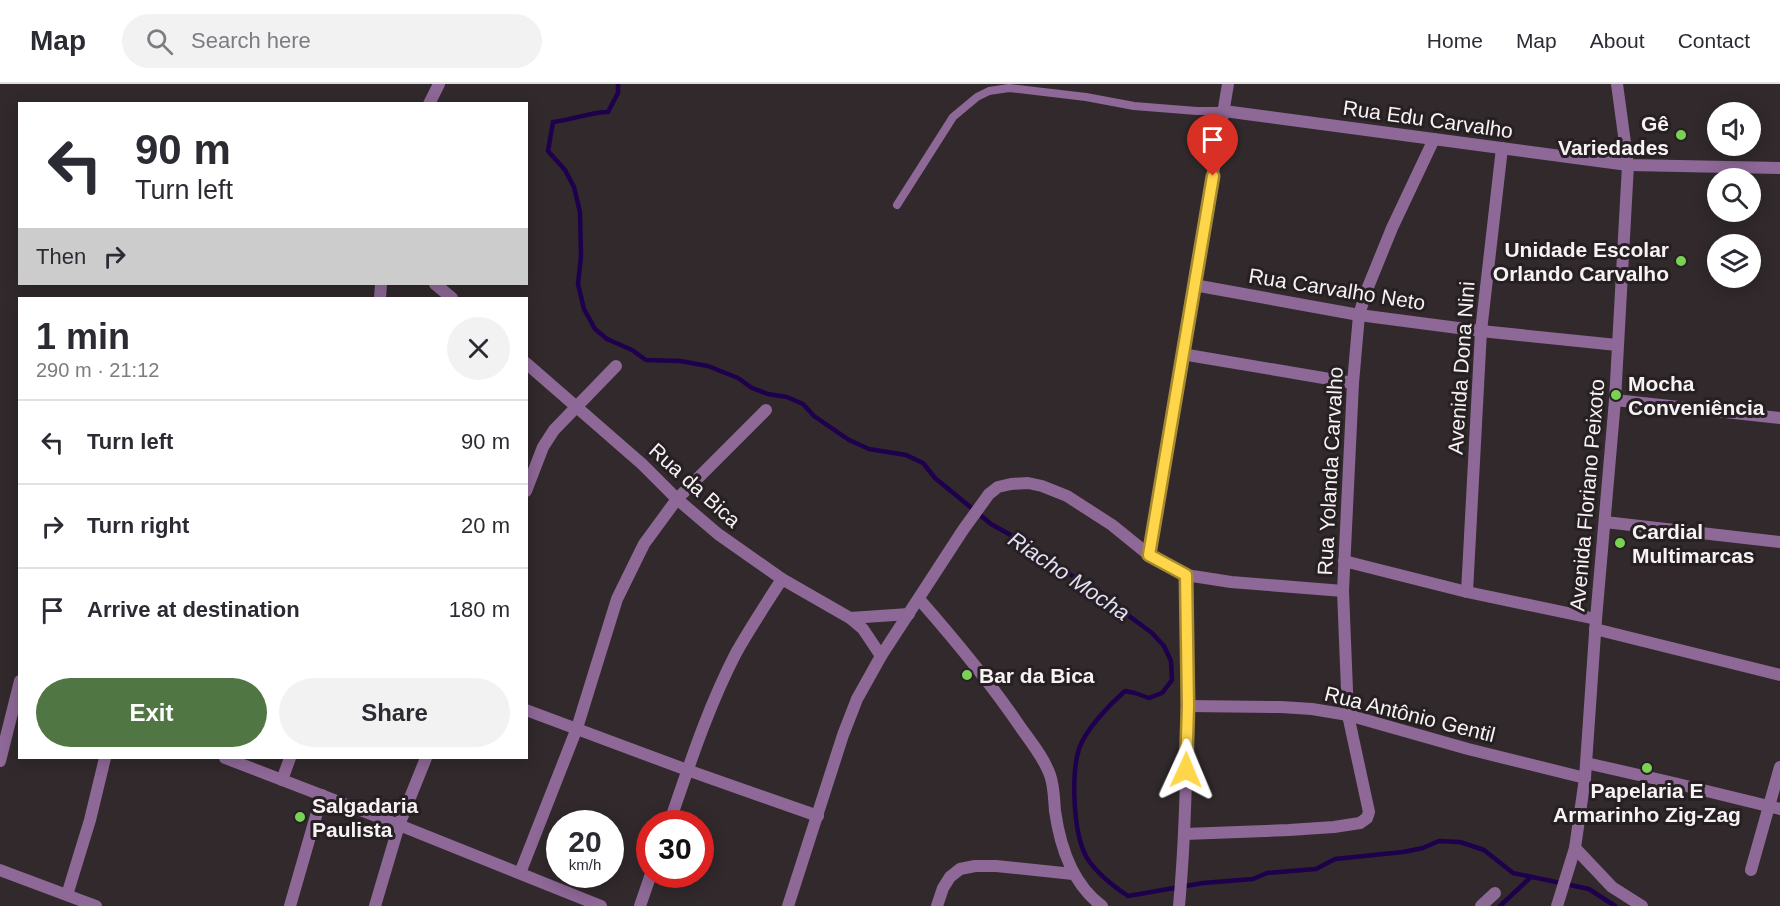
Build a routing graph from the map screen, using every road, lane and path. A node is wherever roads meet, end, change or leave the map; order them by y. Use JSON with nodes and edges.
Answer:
{"nodes":[{"id":1,"x":439,"y":84,"type":"edge"},
{"id":2,"x":1228,"y":84,"type":"edge"},
{"id":3,"x":1617,"y":84,"type":"edge"},
{"id":4,"x":430,"y":102,"type":"edge"},
{"id":5,"x":1224,"y":111,"type":"junction"},
{"id":6,"x":1434,"y":139,"type":"junction"},
{"id":7,"x":1502,"y":148,"type":"junction"},
{"id":8,"x":1628,"y":165,"type":"junction"},
{"id":9,"x":1780,"y":168,"type":"edge"},
{"id":10,"x":897,"y":205,"type":"dead end"},
{"id":11,"x":436,"y":285,"type":"edge"},
{"id":12,"x":1194,"y":285,"type":"junction"},
{"id":13,"x":452,"y":297,"type":"edge"},
{"id":14,"x":1359,"y":315,"type":"junction"},
{"id":15,"x":1481,"y":331,"type":"junction"},
{"id":16,"x":1617,"y":345,"type":"junction"},
{"id":17,"x":1182,"y":354,"type":"junction"},
{"id":18,"x":528,"y":365,"type":"edge"},
{"id":19,"x":616,"y":366,"type":"dead end"},
{"id":20,"x":1353,"y":383,"type":"junction"},
{"id":21,"x":1615,"y":400,"type":"junction"},
{"id":22,"x":577,"y":406,"type":"junction"},
{"id":23,"x":766,"y":410,"type":"dead end"},
{"id":24,"x":1780,"y":418,"type":"edge"},
{"id":25,"x":528,"y":486,"type":"edge"},
{"id":26,"x":677,"y":499,"type":"junction"},
{"id":27,"x":1605,"y":522,"type":"junction"},
{"id":28,"x":1780,"y":542,"type":"edge"},
{"id":29,"x":1149,"y":555,"type":"junction"},
{"id":30,"x":1344,"y":561,"type":"junction"},
{"id":31,"x":1186,"y":575,"type":"junction"},
{"id":32,"x":782,"y":579,"type":"junction"},
{"id":33,"x":1343,"y":591,"type":"junction"},
{"id":34,"x":1467,"y":592,"type":"junction"},
{"id":35,"x":919,"y":599,"type":"junction"},
{"id":36,"x":909,"y":614,"type":"junction"},
{"id":37,"x":850,"y":618,"type":"junction"},
{"id":38,"x":1596,"y":624,"type":"junction"},
{"id":39,"x":881,"y":656,"type":"junction"},
{"id":40,"x":1780,"y":675,"type":"edge"},
{"id":41,"x":18,"y":689,"type":"edge"},
{"id":42,"x":1188,"y":706,"type":"junction"},
{"id":43,"x":528,"y":711,"type":"edge"},
{"id":44,"x":1348,"y":715,"type":"junction"},
{"id":45,"x":577,"y":728,"type":"junction"},
{"id":46,"x":105,"y":759,"type":"edge"},
{"id":47,"x":228,"y":759,"type":"edge"},
{"id":48,"x":290,"y":759,"type":"edge"},
{"id":49,"x":426,"y":759,"type":"edge"},
{"id":50,"x":0,"y":760,"type":"edge"},
{"id":51,"x":1586,"y":763,"type":"junction"},
{"id":52,"x":1780,"y":767,"type":"edge"},
{"id":53,"x":687,"y":770,"type":"junction"},
{"id":54,"x":1585,"y":778,"type":"junction"},
{"id":55,"x":282,"y":780,"type":"junction"},
{"id":56,"x":322,"y":795,"type":"junction"},
{"id":57,"x":1775,"y":808,"type":"edge"},
{"id":58,"x":674,"y":810,"type":"edge"},
{"id":59,"x":818,"y":816,"type":"junction"},
{"id":60,"x":399,"y":825,"type":"junction"},
{"id":61,"x":1185,"y":834,"type":"junction"},
{"id":62,"x":1575,"y":849,"type":"junction"},
{"id":63,"x":0,"y":870,"type":"edge"},
{"id":64,"x":1751,"y":870,"type":"dead end"},
{"id":65,"x":520,"y":873,"type":"junction"},
{"id":66,"x":1073,"y":874,"type":"junction"},
{"id":67,"x":646,"y":888,"type":"edge"},
{"id":68,"x":1495,"y":893,"type":"dead end"},
{"id":69,"x":67,"y":895,"type":"junction"},
{"id":70,"x":1180,"y":901,"type":"edge"},
{"id":71,"x":96,"y":906,"type":"edge"},
{"id":72,"x":290,"y":906,"type":"edge"},
{"id":73,"x":375,"y":906,"type":"edge"},
{"id":74,"x":601,"y":906,"type":"edge"},
{"id":75,"x":640,"y":906,"type":"edge"},
{"id":76,"x":788,"y":906,"type":"edge"},
{"id":77,"x":937,"y":906,"type":"edge"},
{"id":78,"x":1102,"y":906,"type":"edge"},
{"id":79,"x":1481,"y":906,"type":"edge"},
{"id":80,"x":1557,"y":906,"type":"edge"},
{"id":81,"x":1642,"y":906,"type":"edge"}],
"edges":[{"from":1,"to":4,"type":"street"},
{"from":2,"to":5,"type":"street"},
{"from":3,"to":8,"type":"street","name":"Avenida Floriano Peixoto"},
{"from":5,"to":6,"type":"street","name":"Rua Edu Carvalho"},
{"from":5,"to":10,"type":"lane"},
{"from":5,"to":12,"type":"street"},
{"from":6,"to":7,"type":"street","name":"Rua Edu Carvalho"},
{"from":6,"to":14,"type":"street","name":"Rua Yolanda Carvalho"},
{"from":7,"to":8,"type":"street","name":"Rua Edu Carvalho"},
{"from":7,"to":15,"type":"street","name":"Avenida Dona Nini"},
{"from":8,"to":9,"type":"street","name":"Rua Edu Carvalho"},
{"from":8,"to":16,"type":"street","name":"Avenida Floriano Peixoto"},
{"from":11,"to":13,"type":"street"},
{"from":12,"to":14,"type":"street","name":"Rua Carvalho Neto"},
{"from":12,"to":17,"type":"street"},
{"from":14,"to":15,"type":"street","name":"Rua Carvalho Neto"},
{"from":14,"to":20,"type":"street","name":"Rua Yolanda Carvalho"},
{"from":15,"to":16,"type":"street","name":"Rua Carvalho Neto"},
{"from":15,"to":34,"type":"street","name":"Avenida Dona Nini"},
{"from":16,"to":21,"type":"street","name":"Avenida Floriano Peixoto"},
{"from":17,"to":20,"type":"street"},
{"from":17,"to":29,"type":"street"},
{"from":18,"to":22,"type":"street","name":"Rua da Bica"},
{"from":19,"to":22,"type":"street"},
{"from":20,"to":30,"type":"street","name":"Rua Yolanda Carvalho"},
{"from":21,"to":24,"type":"street"},
{"from":21,"to":27,"type":"street","name":"Avenida Floriano Peixoto"},
{"from":22,"to":25,"type":"street"},
{"from":22,"to":26,"type":"street","name":"Rua da Bica"},
{"from":23,"to":26,"type":"street"},
{"from":26,"to":32,"type":"street","name":"Rua da Bica"},
{"from":26,"to":45,"type":"street"},
{"from":27,"to":28,"type":"street"},
{"from":27,"to":38,"type":"street","name":"Avenida Floriano Peixoto"},
{"from":29,"to":31,"type":"street"},
{"from":29,"to":35,"type":"street"},
{"from":30,"to":33,"type":"street","name":"Rua Yolanda Carvalho"},
{"from":30,"to":34,"type":"street"},
{"from":31,"to":33,"type":"street"},
{"from":31,"to":42,"type":"street"},
{"from":32,"to":37,"type":"street","name":"Rua da Bica"},
{"from":32,"to":53,"type":"street"},
{"from":33,"to":44,"type":"street","name":"Rua Yolanda Carvalho"},
{"from":34,"to":38,"type":"street"},
{"from":35,"to":36,"type":"street"},
{"from":35,"to":66,"type":"street"},
{"from":36,"to":37,"type":"street"},
{"from":36,"to":39,"type":"street"},
{"from":37,"to":39,"type":"street","name":"Rua da Bica"},
{"from":38,"to":40,"type":"street"},
{"from":38,"to":51,"type":"street","name":"Avenida Floriano Peixoto"},
{"from":39,"to":59,"type":"street"},
{"from":41,"to":50,"type":"street"},
{"from":42,"to":44,"type":"street","name":"Rua Antônio Gentil"},
{"from":42,"to":61,"type":"street"},
{"from":43,"to":45,"type":"street"},
{"from":44,"to":54,"type":"street","name":"Rua Antônio Gentil"},
{"from":44,"to":61,"type":"street","name":"Rua Yolanda Carvalho"},
{"from":45,"to":53,"type":"street"},
{"from":45,"to":65,"type":"street"},
{"from":46,"to":69,"type":"street"},
{"from":47,"to":55,"type":"street"},
{"from":48,"to":55,"type":"street"},
{"from":49,"to":60,"type":"street"},
{"from":51,"to":54,"type":"street","name":"Avenida Floriano Peixoto"},
{"from":51,"to":57,"type":"street"},
{"from":52,"to":57,"type":"street"},
{"from":53,"to":58,"type":"street"},
{"from":53,"to":59,"type":"street"},
{"from":54,"to":62,"type":"street","name":"Avenida Floriano Peixoto"},
{"from":55,"to":56,"type":"street"},
{"from":56,"to":60,"type":"street"},
{"from":56,"to":72,"type":"street"},
{"from":57,"to":64,"type":"street"},
{"from":59,"to":76,"type":"street"},
{"from":60,"to":65,"type":"street"},
{"from":60,"to":73,"type":"street"},
{"from":61,"to":70,"type":"street"},
{"from":62,"to":80,"type":"street","name":"Avenida Floriano Peixoto"},
{"from":62,"to":81,"type":"street"},
{"from":63,"to":69,"type":"street"},
{"from":65,"to":74,"type":"street"},
{"from":66,"to":77,"type":"street"},
{"from":66,"to":78,"type":"street"},
{"from":67,"to":75,"type":"street"},
{"from":68,"to":79,"type":"street"},
{"from":69,"to":71,"type":"street"}]}
